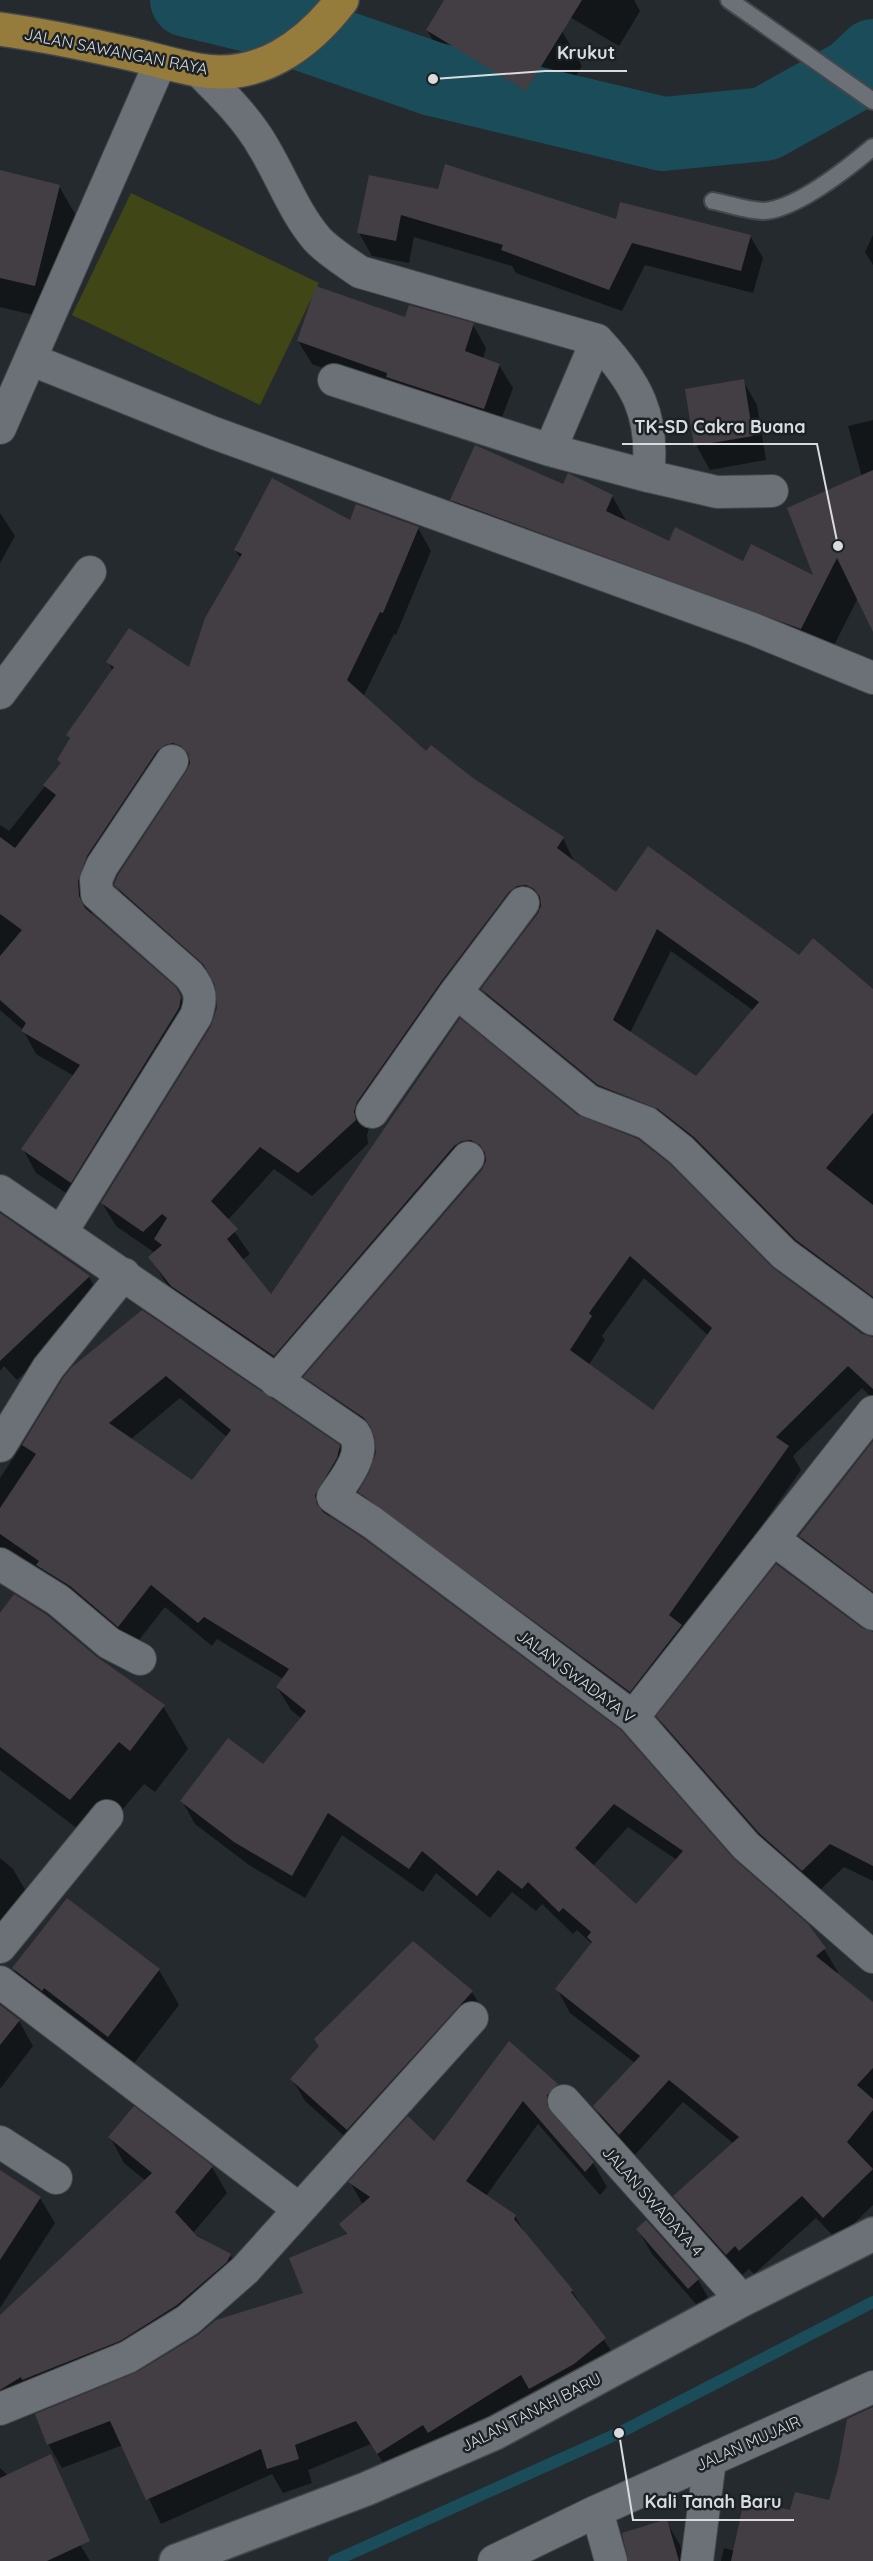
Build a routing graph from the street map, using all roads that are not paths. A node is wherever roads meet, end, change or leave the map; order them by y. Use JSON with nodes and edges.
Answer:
{"nodes":[{"id":1,"x":729,"y":0,"type":"edge"},
{"id":2,"x":324,"y":21,"type":"edge"},
{"id":3,"x":0,"y":29,"type":"edge"},
{"id":4,"x":161,"y":61,"type":"junction"},
{"id":5,"x":199,"y":71,"type":"junction"},
{"id":6,"x":873,"y":101,"type":"edge"},
{"id":7,"x":873,"y":147,"type":"edge"},
{"id":8,"x":713,"y":201,"type":"dead end"},
{"id":9,"x":597,"y":340,"type":"junction"},
{"id":10,"x":32,"y":360,"type":"junction"},
{"id":11,"x":334,"y":380,"type":"dead end"},
{"id":12,"x":0,"y":428,"type":"edge"},
{"id":13,"x":550,"y":450,"type":"junction"},
{"id":14,"x":648,"y":476,"type":"junction"},
{"id":15,"x":772,"y":491,"type":"dead end"},
{"id":16,"x":90,"y":572,"type":"dead end"},
{"id":17,"x":873,"y":678,"type":"edge"},
{"id":18,"x":0,"y":693,"type":"edge"},
{"id":19,"x":172,"y":761,"type":"dead end"},
{"id":20,"x":523,"y":903,"type":"dead end"},
{"id":21,"x":456,"y":992,"type":"junction"},
{"id":22,"x":372,"y":1112,"type":"dead end"},
{"id":23,"x":468,"y":1158,"type":"dead end"},
{"id":24,"x":0,"y":1191,"type":"edge"},
{"id":25,"x":62,"y":1231,"type":"junction"},
{"id":26,"x":124,"y":1274,"type":"junction"},
{"id":27,"x":873,"y":1319,"type":"edge"},
{"id":28,"x":276,"y":1381,"type":"junction"},
{"id":29,"x":873,"y":1412,"type":"edge"},
{"id":30,"x":0,"y":1446,"type":"edge"},
{"id":31,"x":773,"y":1539,"type":"junction"},
{"id":32,"x":0,"y":1564,"type":"edge"},
{"id":33,"x":873,"y":1614,"type":"edge"},
{"id":34,"x":140,"y":1659,"type":"dead end"},
{"id":35,"x":633,"y":1717,"type":"junction"},
{"id":36,"x":107,"y":1816,"type":"dead end"},
{"id":37,"x":0,"y":1947,"type":"edge"},
{"id":38,"x":873,"y":1958,"type":"edge"},
{"id":39,"x":0,"y":1982,"type":"edge"},
{"id":40,"x":472,"y":2018,"type":"dead end"},
{"id":41,"x":564,"y":2101,"type":"dead end"},
{"id":42,"x":0,"y":2142,"type":"edge"},
{"id":43,"x":56,"y":2178,"type":"dead end"},
{"id":44,"x":299,"y":2210,"type":"junction"},
{"id":45,"x":873,"y":2234,"type":"edge"},
{"id":46,"x":742,"y":2300,"type":"junction"},
{"id":47,"x":873,"y":2387,"type":"edge"},
{"id":48,"x":0,"y":2409,"type":"edge"},
{"id":49,"x":710,"y":2460,"type":"junction"},
{"id":50,"x":597,"y":2511,"type":"junction"},
{"id":51,"x":176,"y":2561,"type":"edge"},
{"id":52,"x":494,"y":2561,"type":"edge"},
{"id":53,"x":611,"y":2561,"type":"edge"},
{"id":54,"x":697,"y":2561,"type":"edge"}],
"edges":[{"from":1,"to":6,"type":"lane"},
{"from":2,"to":5,"type":"highway","name":"JALAN SAWANGAN RAYA"},
{"from":3,"to":4,"type":"highway","name":"JALAN SAWANGAN RAYA"},
{"from":4,"to":5,"type":"highway","name":"JALAN SAWANGAN RAYA"},
{"from":4,"to":10,"type":"street"},
{"from":5,"to":9,"type":"street"},
{"from":7,"to":8,"type":"lane"},
{"from":9,"to":13,"type":"street"},
{"from":9,"to":14,"type":"street"},
{"from":10,"to":12,"type":"street"},
{"from":10,"to":17,"type":"street"},
{"from":11,"to":13,"type":"street"},
{"from":13,"to":14,"type":"street"},
{"from":14,"to":15,"type":"street"},
{"from":16,"to":18,"type":"street"},
{"from":19,"to":25,"type":"street"},
{"from":20,"to":21,"type":"street"},
{"from":21,"to":22,"type":"street"},
{"from":21,"to":27,"type":"street"},
{"from":23,"to":28,"type":"street"},
{"from":24,"to":25,"type":"street"},
{"from":25,"to":26,"type":"street"},
{"from":26,"to":28,"type":"street"},
{"from":26,"to":30,"type":"street"},
{"from":28,"to":35,"type":"street","name":"JALAN SWADAYA V"},
{"from":29,"to":31,"type":"street"},
{"from":31,"to":33,"type":"street"},
{"from":31,"to":35,"type":"street"},
{"from":32,"to":34,"type":"street"},
{"from":35,"to":38,"type":"street","name":"JALAN SWADAYA V"},
{"from":36,"to":37,"type":"street"},
{"from":39,"to":44,"type":"street"},
{"from":40,"to":44,"type":"street"},
{"from":41,"to":46,"type":"street","name":"JALAN SWADAYA 4"},
{"from":42,"to":43,"type":"street"},
{"from":44,"to":48,"type":"street"},
{"from":45,"to":46,"type":"main road","name":"JALAN TANAH BARU"},
{"from":46,"to":51,"type":"main road","name":"JALAN TANAH BARU"},
{"from":47,"to":49,"type":"street","name":"JALAN MUJAIR"},
{"from":49,"to":50,"type":"street","name":"JALAN MUJAIR"},
{"from":49,"to":54,"type":"street"},
{"from":50,"to":52,"type":"street","name":"JALAN MUJAIR"},
{"from":50,"to":53,"type":"street"}]}
